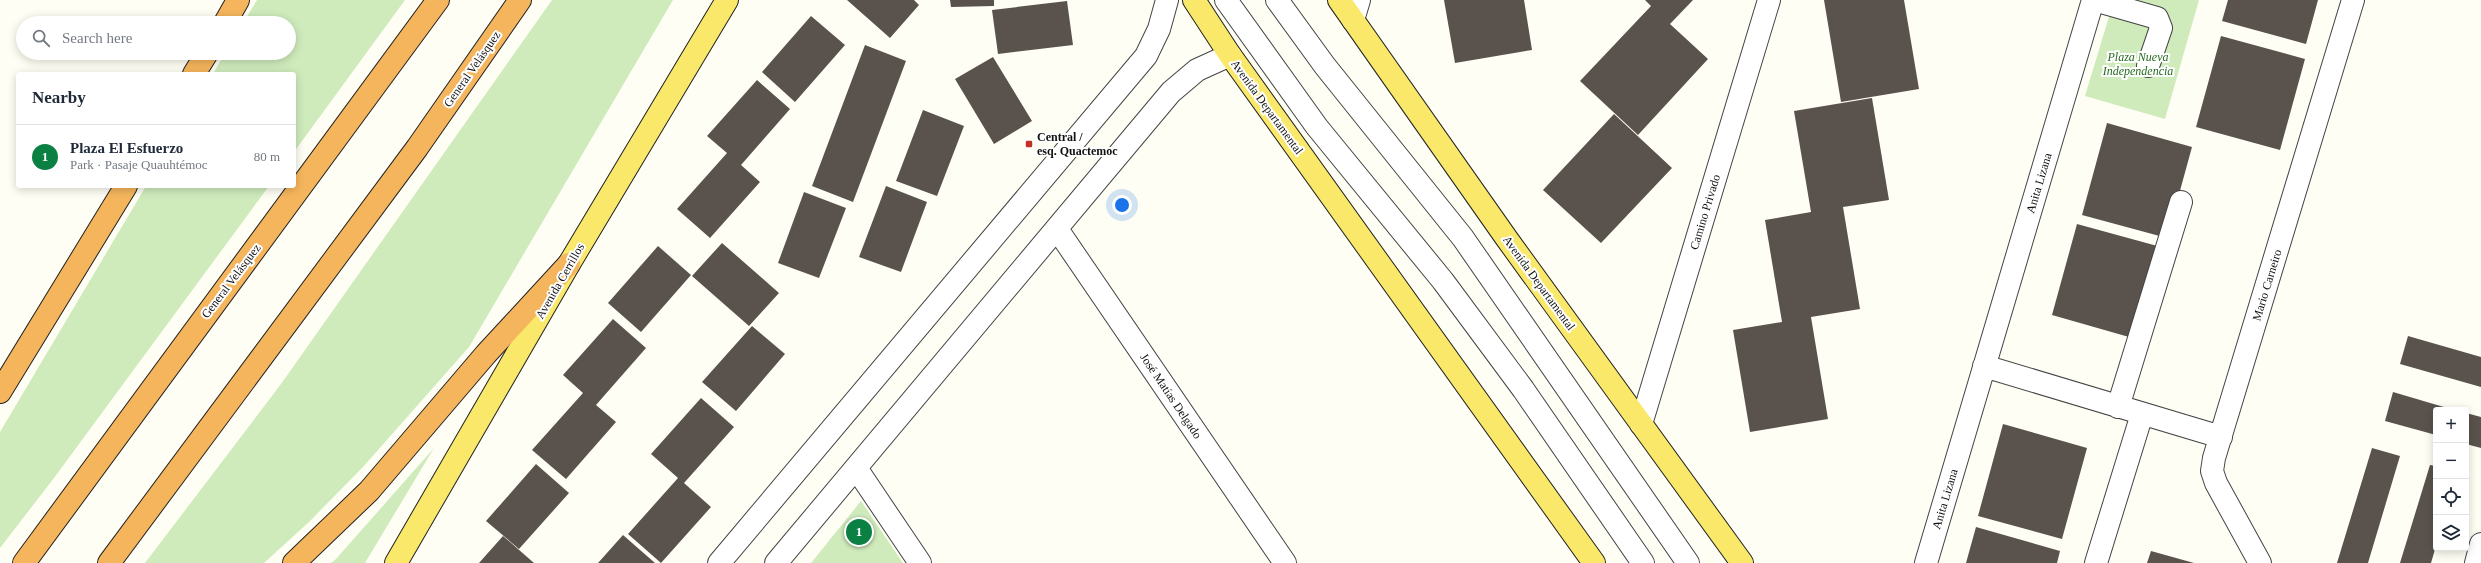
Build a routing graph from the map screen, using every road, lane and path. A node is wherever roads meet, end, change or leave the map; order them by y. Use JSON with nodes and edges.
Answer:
{"nodes":[{"id":1,"x":238,"y":0,"type":"edge"},
{"id":2,"x":438,"y":0,"type":"edge"},
{"id":3,"x":520,"y":0,"type":"edge"},
{"id":4,"x":727,"y":0,"type":"edge"},
{"id":5,"x":1167,"y":0,"type":"edge"},
{"id":6,"x":1194,"y":0,"type":"edge"},
{"id":7,"x":1226,"y":0,"type":"edge"},
{"id":8,"x":1277,"y":0,"type":"edge"},
{"id":9,"x":1339,"y":0,"type":"edge"},
{"id":10,"x":1769,"y":0,"type":"edge"},
{"id":11,"x":2094,"y":0,"type":"edge"},
{"id":12,"x":2354,"y":0,"type":"edge"},
{"id":13,"x":1356,"y":10,"type":"edge"},
{"id":14,"x":228,"y":16,"type":"edge"},
{"id":15,"x":1230,"y":55,"type":"junction"},
{"id":16,"x":203,"y":60,"type":"edge"},
{"id":17,"x":2148,"y":66,"type":"dead end"},
{"id":18,"x":195,"y":72,"type":"edge"},
{"id":19,"x":125,"y":188,"type":"edge"},
{"id":20,"x":2181,"y":202,"type":"dead end"},
{"id":21,"x":1057,"y":229,"type":"junction"},
{"id":22,"x":569,"y":264,"type":"junction"},
{"id":23,"x":1984,"y":366,"type":"junction"},
{"id":24,"x":0,"y":392,"type":"edge"},
{"id":25,"x":2118,"y":407,"type":"junction"},
{"id":26,"x":2142,"y":414,"type":"junction"},
{"id":27,"x":1641,"y":424,"type":"junction"},
{"id":28,"x":2221,"y":437,"type":"junction"},
{"id":29,"x":856,"y":468,"type":"junction"},
{"id":30,"x":2481,"y":544,"type":"edge"},
{"id":31,"x":24,"y":563,"type":"edge"},
{"id":32,"x":109,"y":563,"type":"edge"},
{"id":33,"x":294,"y":563,"type":"edge"},
{"id":34,"x":396,"y":563,"type":"edge"},
{"id":35,"x":719,"y":563,"type":"edge"},
{"id":36,"x":776,"y":563,"type":"edge"},
{"id":37,"x":920,"y":563,"type":"edge"},
{"id":38,"x":1285,"y":563,"type":"edge"},
{"id":39,"x":1594,"y":563,"type":"edge"},
{"id":40,"x":1643,"y":563,"type":"edge"},
{"id":41,"x":1688,"y":563,"type":"edge"},
{"id":42,"x":1742,"y":563,"type":"edge"},
{"id":43,"x":1926,"y":563,"type":"edge"},
{"id":44,"x":2096,"y":563,"type":"edge"},
{"id":45,"x":2260,"y":563,"type":"edge"},
{"id":46,"x":2476,"y":563,"type":"edge"}],
"edges":[{"from":1,"to":14,"type":"highway"},
{"from":2,"to":31,"type":"highway","name":"General Velásquez"},
{"from":3,"to":32,"type":"highway","name":"General Velásquez"},
{"from":4,"to":22,"type":"main road","name":"Avenida Cerrillos"},
{"from":5,"to":35,"type":"street"},
{"from":6,"to":15,"type":"main road","name":"Avenida Departamental"},
{"from":7,"to":40,"type":"street"},
{"from":8,"to":41,"type":"street"},
{"from":9,"to":13,"type":"main road","name":"Avenida Departamental"},
{"from":10,"to":27,"type":"street","name":"Camino Privado"},
{"from":11,"to":17,"type":"street"},
{"from":11,"to":23,"type":"street","name":"Anita Lizana"},
{"from":12,"to":28,"type":"street","name":"Mario Carneiro"},
{"from":13,"to":27,"type":"main road","name":"Avenida Departamental"},
{"from":15,"to":21,"type":"street"},
{"from":15,"to":39,"type":"main road","name":"Avenida Departamental"},
{"from":16,"to":18,"type":"highway"},
{"from":19,"to":24,"type":"highway"},
{"from":20,"to":25,"type":"street"},
{"from":21,"to":29,"type":"street"},
{"from":21,"to":38,"type":"street","name":"José Matías Delgado"},
{"from":22,"to":33,"type":"highway"},
{"from":22,"to":34,"type":"main road","name":"Avenida Cerrillos"},
{"from":23,"to":25,"type":"street"},
{"from":23,"to":43,"type":"street","name":"Anita Lizana"},
{"from":25,"to":26,"type":"street"},
{"from":26,"to":28,"type":"street"},
{"from":26,"to":44,"type":"street"},
{"from":27,"to":42,"type":"main road","name":"Avenida Departamental"},
{"from":28,"to":45,"type":"street","name":"Mario Carneiro"},
{"from":29,"to":36,"type":"street"},
{"from":29,"to":37,"type":"street"},
{"from":30,"to":46,"type":"street"}]}
